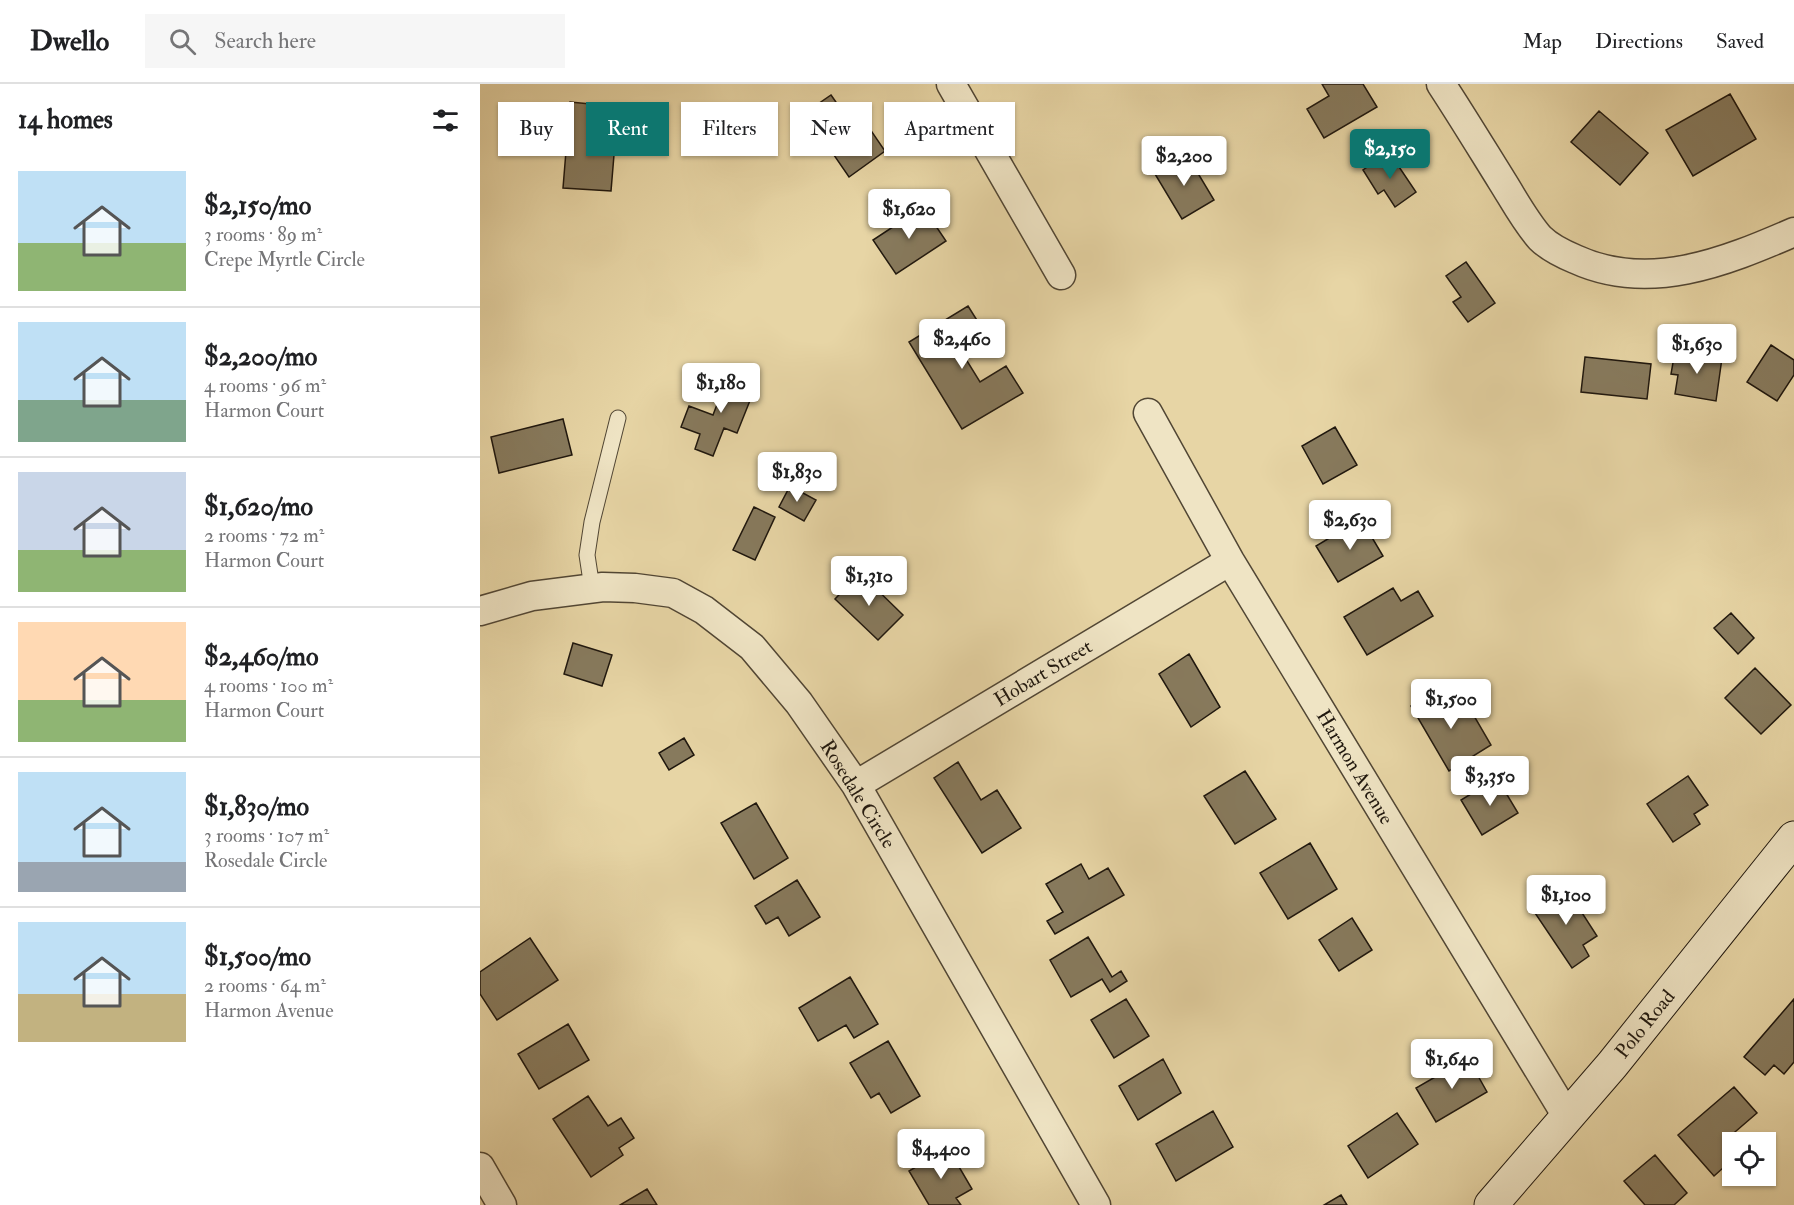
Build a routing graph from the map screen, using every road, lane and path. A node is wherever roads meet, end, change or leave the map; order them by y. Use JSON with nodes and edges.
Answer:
{"nodes":[{"id":1,"x":951,"y":84,"type":"edge"},
{"id":2,"x":1441,"y":84,"type":"edge"},
{"id":3,"x":1794,"y":232,"type":"edge"},
{"id":4,"x":1061,"y":275,"type":"dead end"},
{"id":5,"x":1148,"y":413,"type":"dead end"},
{"id":6,"x":618,"y":418,"type":"dead end"},
{"id":7,"x":1230,"y":561,"type":"junction"},
{"id":8,"x":592,"y":588,"type":"junction"},
{"id":9,"x":480,"y":611,"type":"edge"},
{"id":10,"x":856,"y":785,"type":"junction"},
{"id":11,"x":1794,"y":838,"type":"edge"},
{"id":12,"x":1568,"y":1118,"type":"junction"},
{"id":13,"x":480,"y":1167,"type":"edge"},
{"id":14,"x":502,"y":1205,"type":"edge"},
{"id":15,"x":1096,"y":1205,"type":"edge"},
{"id":16,"x":1491,"y":1205,"type":"edge"}],
"edges":[{"from":1,"to":4,"type":"street"},
{"from":2,"to":3,"type":"street"},
{"from":5,"to":7,"type":"street","name":"Harmon Avenue"},
{"from":6,"to":8,"type":"lane"},
{"from":7,"to":10,"type":"street","name":"Hobart Street"},
{"from":7,"to":12,"type":"street","name":"Harmon Avenue"},
{"from":8,"to":9,"type":"street","name":"Rosedale Circle"},
{"from":8,"to":10,"type":"street","name":"Rosedale Circle"},
{"from":10,"to":15,"type":"street","name":"Rosedale Circle"},
{"from":11,"to":12,"type":"main road","name":"Polo Road"},
{"from":12,"to":16,"type":"main road","name":"Polo Road"},
{"from":13,"to":14,"type":"street"}]}
